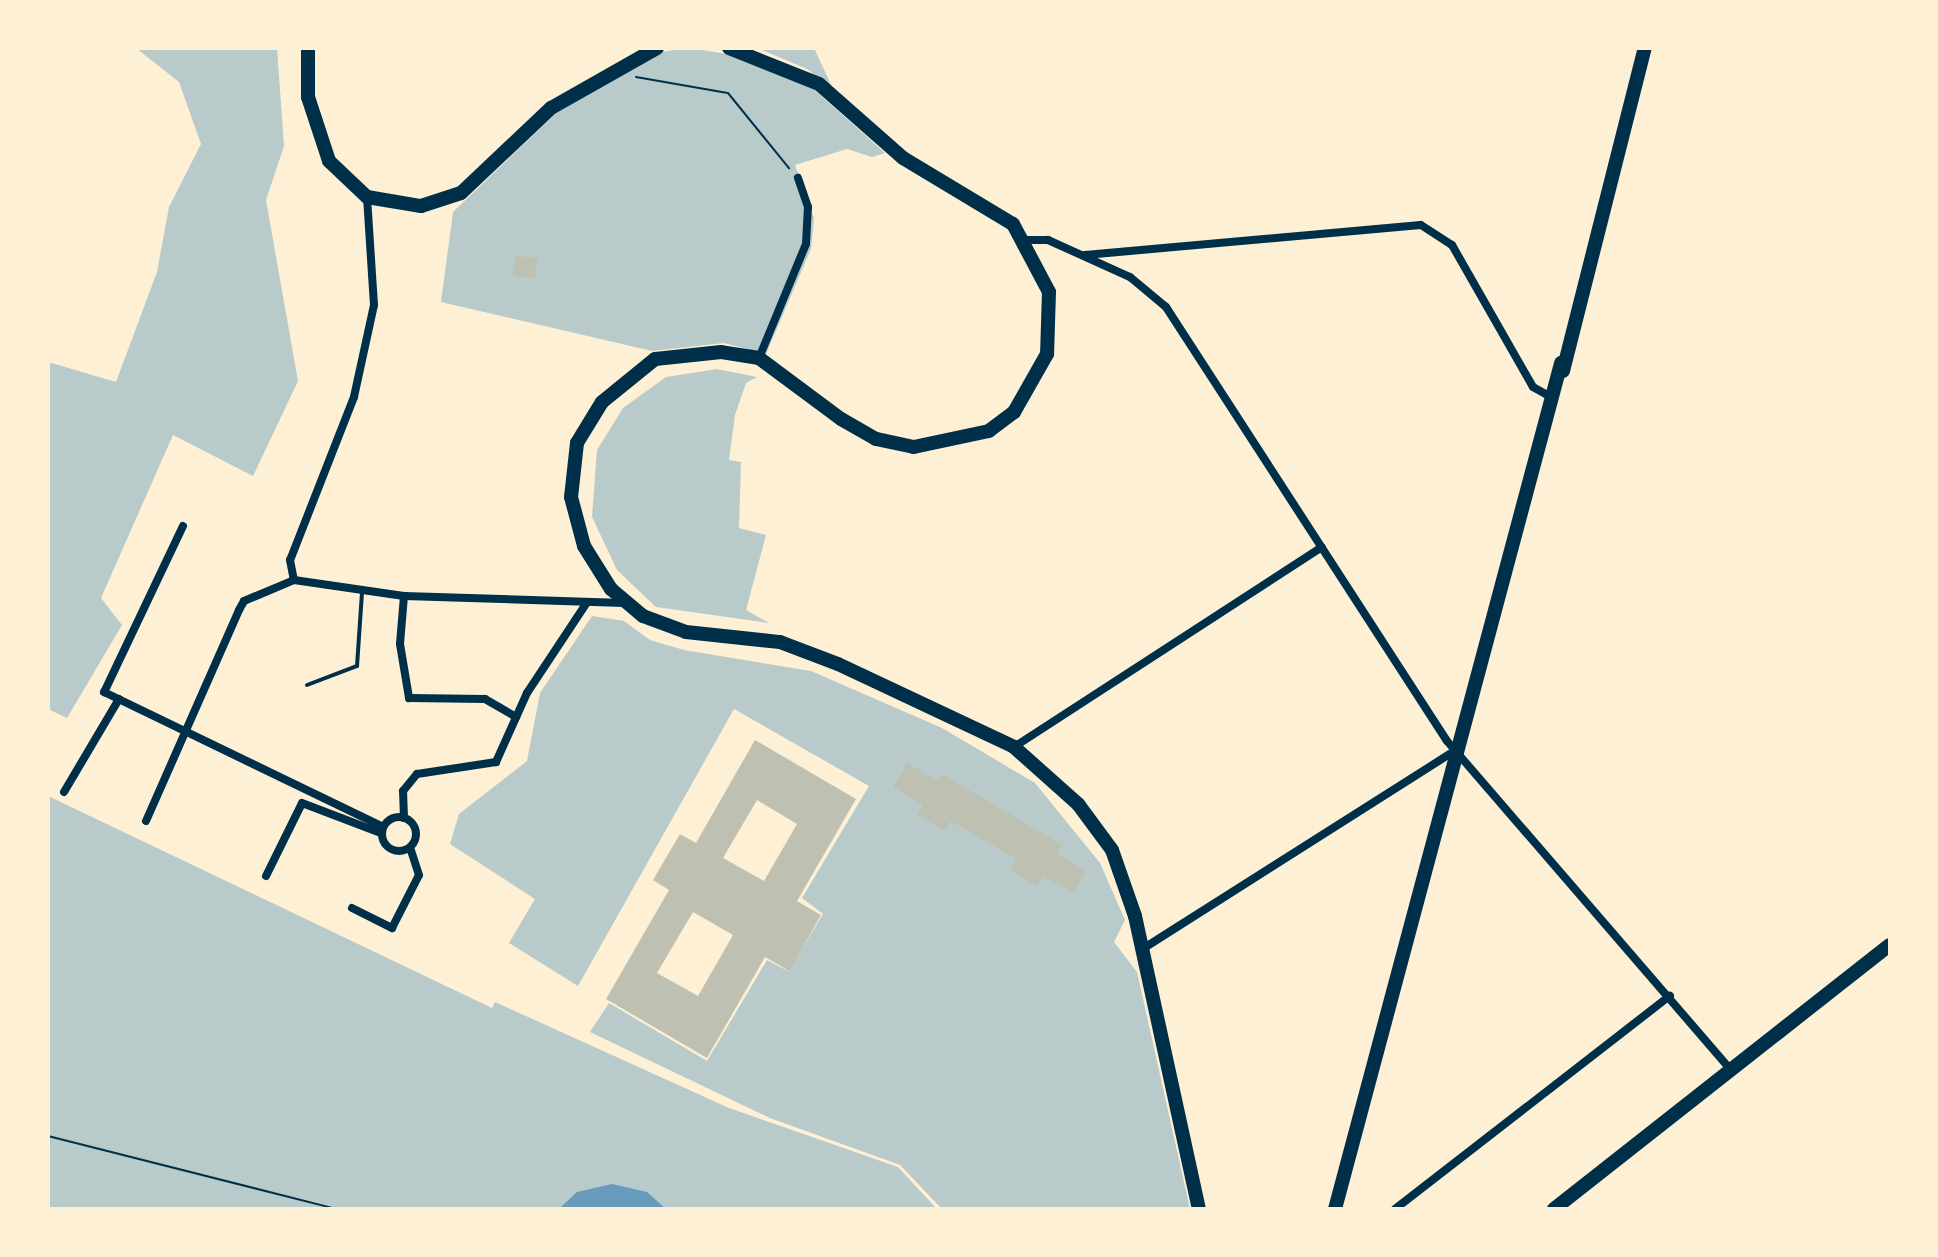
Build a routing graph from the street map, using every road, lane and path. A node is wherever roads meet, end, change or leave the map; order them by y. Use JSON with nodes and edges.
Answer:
{"nodes":[{"id":1,"x":308,"y":48,"type":"edge"},
{"id":2,"x":657,"y":48,"type":"edge"},
{"id":3,"x":729,"y":48,"type":"edge"},
{"id":4,"x":1645,"y":48,"type":"edge"},
{"id":5,"x":632,"y":75,"type":"dead end"},
{"id":6,"x":798,"y":178,"type":"joint"},
{"id":7,"x":367,"y":197,"type":"junction"},
{"id":8,"x":1027,"y":240,"type":"junction"},
{"id":9,"x":1084,"y":255,"type":"junction"},
{"id":10,"x":759,"y":358,"type":"junction"},
{"id":11,"x":1553,"y":391,"type":"junction"},
{"id":12,"x":183,"y":526,"type":"dead end"},
{"id":13,"x":1322,"y":547,"type":"junction"},
{"id":14,"x":294,"y":580,"type":"junction"},
{"id":15,"x":362,"y":593,"type":"junction"},
{"id":16,"x":404,"y":596,"type":"junction"},
{"id":17,"x":624,"y":603,"type":"junction"},
{"id":18,"x":586,"y":604,"type":"junction"},
{"id":19,"x":307,"y":685,"type":"dead end"},
{"id":20,"x":119,"y":699,"type":"junction"},
{"id":21,"x":516,"y":717,"type":"junction"},
{"id":22,"x":185,"y":729,"type":"junction"},
{"id":23,"x":1014,"y":747,"type":"junction"},
{"id":24,"x":1456,"y":750,"type":"junction"},
{"id":25,"x":64,"y":792,"type":"dead end"},
{"id":26,"x":404,"y":818,"type":"junction"},
{"id":27,"x":146,"y":821,"type":"dead end"},
{"id":28,"x":382,"y":830,"type":"junction"},
{"id":29,"x":410,"y":847,"type":"junction"},
{"id":30,"x":266,"y":876,"type":"dead end"},
{"id":31,"x":352,"y":908,"type":"dead end"},
{"id":32,"x":1144,"y":948,"type":"junction"},
{"id":33,"x":1888,"y":951,"type":"edge"},
{"id":34,"x":1670,"y":996,"type":"junction"},
{"id":35,"x":1730,"y":1069,"type":"junction"},
{"id":36,"x":48,"y":1136,"type":"edge"},
{"id":37,"x":337,"y":1209,"type":"edge"},
{"id":38,"x":1199,"y":1209,"type":"edge"},
{"id":39,"x":1335,"y":1209,"type":"edge"},
{"id":40,"x":1395,"y":1209,"type":"edge"},
{"id":41,"x":1554,"y":1209,"type":"edge"}],
"edges":[{"from":1,"to":7,"type":"main road"},
{"from":2,"to":7,"type":"main road"},
{"from":3,"to":8,"type":"main road"},
{"from":4,"to":11,"type":"main road"},
{"from":5,"to":6,"type":"path"},
{"from":6,"to":10,"type":"street"},
{"from":7,"to":14,"type":"street"},
{"from":8,"to":9,"type":"street"},
{"from":8,"to":10,"type":"main road"},
{"from":9,"to":11,"type":"street"},
{"from":9,"to":13,"type":"street"},
{"from":10,"to":17,"type":"main road"},
{"from":11,"to":24,"type":"main road"},
{"from":12,"to":20,"type":"street"},
{"from":13,"to":23,"type":"street"},
{"from":13,"to":24,"type":"street"},
{"from":14,"to":15,"type":"street"},
{"from":14,"to":22,"type":"street"},
{"from":15,"to":16,"type":"street"},
{"from":15,"to":19,"type":"lane"},
{"from":16,"to":18,"type":"street"},
{"from":16,"to":21,"type":"street"},
{"from":17,"to":18,"type":"street"},
{"from":17,"to":23,"type":"main road"},
{"from":18,"to":21,"type":"street"},
{"from":20,"to":22,"type":"street"},
{"from":20,"to":25,"type":"street"},
{"from":21,"to":26,"type":"street"},
{"from":22,"to":27,"type":"street"},
{"from":22,"to":28,"type":"street"},
{"from":23,"to":32,"type":"main road"},
{"from":24,"to":32,"type":"street"},
{"from":24,"to":34,"type":"street"},
{"from":24,"to":39,"type":"main road"},
{"from":26,"to":28,"type":"street"},
{"from":26,"to":29,"type":"street"},
{"from":28,"to":29,"type":"street"},
{"from":28,"to":30,"type":"street"},
{"from":29,"to":31,"type":"street"},
{"from":32,"to":38,"type":"main road"},
{"from":33,"to":35,"type":"main road"},
{"from":34,"to":35,"type":"street"},
{"from":34,"to":40,"type":"street"},
{"from":35,"to":41,"type":"main road"},
{"from":36,"to":37,"type":"path"}]}
